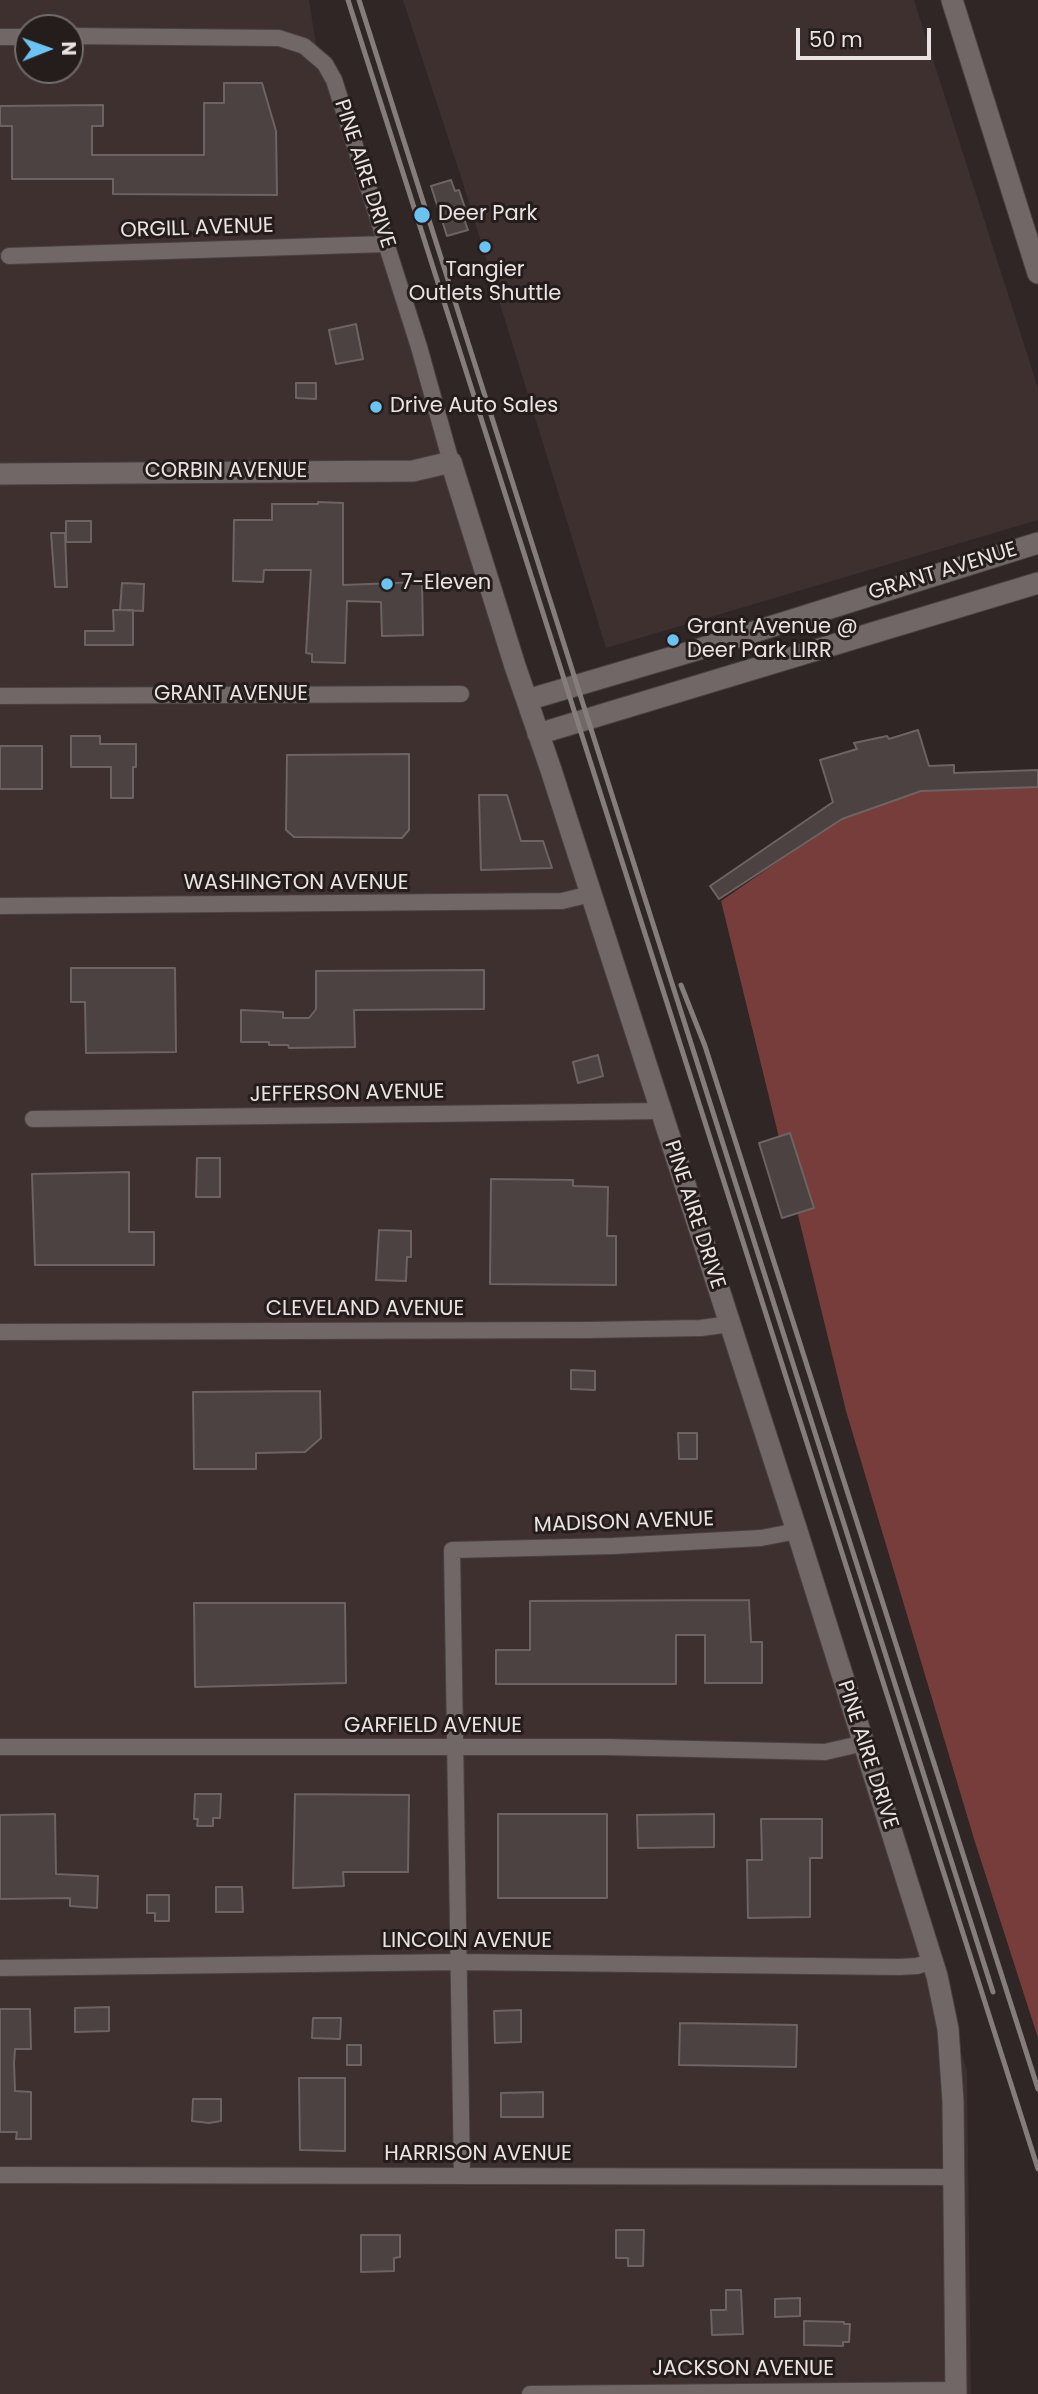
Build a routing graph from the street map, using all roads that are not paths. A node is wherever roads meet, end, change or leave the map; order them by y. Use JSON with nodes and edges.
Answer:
{"nodes":[{"id":1,"x":952,"y":0,"type":"edge"},
{"id":2,"x":84,"y":37,"type":"edge"},
{"id":3,"x":386,"y":244,"type":"junction"},
{"id":4,"x":9,"y":256,"type":"dead end"},
{"id":5,"x":1038,"y":273,"type":"edge"},
{"id":6,"x":451,"y":462,"type":"junction"},
{"id":7,"x":0,"y":474,"type":"edge"},
{"id":8,"x":1038,"y":543,"type":"edge"},
{"id":9,"x":1038,"y":583,"type":"edge"},
{"id":10,"x":461,"y":694,"type":"dead end"},
{"id":11,"x":0,"y":696,"type":"edge"},
{"id":12,"x":527,"y":700,"type":"junction"},
{"id":13,"x":538,"y":734,"type":"junction"},
{"id":14,"x":591,"y":894,"type":"junction"},
{"id":15,"x":0,"y":906,"type":"edge"},
{"id":16,"x":661,"y":1111,"type":"junction"},
{"id":17,"x":33,"y":1119,"type":"dead end"},
{"id":18,"x":730,"y":1324,"type":"junction"},
{"id":19,"x":0,"y":1332,"type":"edge"},
{"id":20,"x":797,"y":1531,"type":"junction"},
{"id":21,"x":864,"y":1743,"type":"junction"},
{"id":22,"x":0,"y":1747,"type":"edge"},
{"id":23,"x":455,"y":1748,"type":"junction"},
{"id":24,"x":933,"y":1961,"type":"junction"},
{"id":25,"x":458,"y":1962,"type":"junction"},
{"id":26,"x":0,"y":1968,"type":"edge"},
{"id":27,"x":0,"y":2175,"type":"edge"},
{"id":28,"x":462,"y":2176,"type":"junction"},
{"id":29,"x":955,"y":2177,"type":"junction"},
{"id":30,"x":956,"y":2392,"type":"edge"},
{"id":31,"x":530,"y":2394,"type":"edge"}],
"edges":[{"from":1,"to":5,"type":"street"},
{"from":2,"to":3,"type":"street","name":"PINE AIRE DRIVE"},
{"from":3,"to":4,"type":"street","name":"ORGILL AVENUE"},
{"from":3,"to":6,"type":"street","name":"PINE AIRE DRIVE"},
{"from":6,"to":7,"type":"street","name":"CORBIN AVENUE"},
{"from":6,"to":12,"type":"street","name":"PINE AIRE DRIVE"},
{"from":8,"to":12,"type":"street","name":"GRANT AVENUE"},
{"from":9,"to":13,"type":"street","name":"GRANT AVENUE"},
{"from":10,"to":11,"type":"street","name":"GRANT AVENUE"},
{"from":12,"to":13,"type":"street","name":"PINE AIRE DRIVE"},
{"from":13,"to":14,"type":"street","name":"PINE AIRE DRIVE"},
{"from":14,"to":15,"type":"street","name":"WASHINGTON AVENUE"},
{"from":14,"to":16,"type":"street","name":"PINE AIRE DRIVE"},
{"from":16,"to":17,"type":"street","name":"JEFFERSON AVENUE"},
{"from":16,"to":18,"type":"street","name":"PINE AIRE DRIVE"},
{"from":18,"to":19,"type":"street","name":"CLEVELAND AVENUE"},
{"from":18,"to":20,"type":"street","name":"PINE AIRE DRIVE"},
{"from":20,"to":21,"type":"street","name":"PINE AIRE DRIVE"},
{"from":20,"to":23,"type":"street","name":"MADISON AVENUE"},
{"from":21,"to":23,"type":"street","name":"GARFIELD AVENUE"},
{"from":21,"to":24,"type":"street","name":"PINE AIRE DRIVE"},
{"from":22,"to":23,"type":"street","name":"GARFIELD AVENUE"},
{"from":23,"to":25,"type":"street"},
{"from":24,"to":25,"type":"street","name":"LINCOLN AVENUE"},
{"from":24,"to":29,"type":"street","name":"PINE AIRE DRIVE"},
{"from":25,"to":26,"type":"street","name":"LINCOLN AVENUE"},
{"from":25,"to":28,"type":"street"},
{"from":27,"to":28,"type":"street","name":"HARRISON AVENUE"},
{"from":28,"to":29,"type":"street","name":"HARRISON AVENUE"},
{"from":29,"to":30,"type":"street","name":"PINE AIRE DRIVE"},
{"from":30,"to":31,"type":"street","name":"JACKSON AVENUE"}]}
